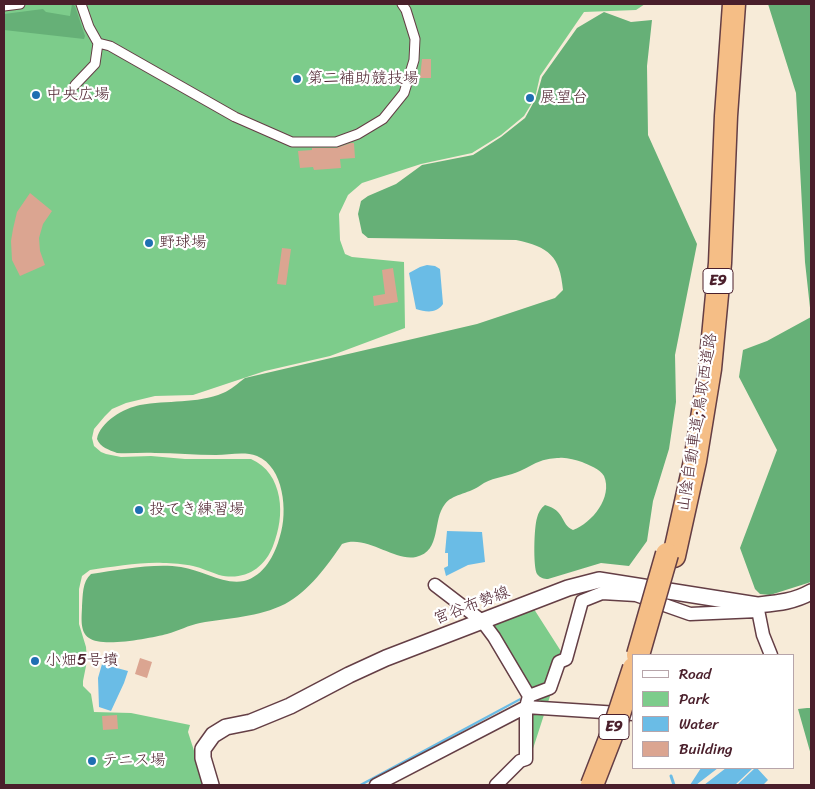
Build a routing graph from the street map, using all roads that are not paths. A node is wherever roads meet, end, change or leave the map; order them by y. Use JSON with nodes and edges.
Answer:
{"nodes":[{"id":1,"x":20,"y":4,"type":"edge"},
{"id":2,"x":81,"y":4,"type":"edge"},
{"id":3,"x":402,"y":4,"type":"edge"},
{"id":4,"x":726,"y":4,"type":"edge"},
{"id":5,"x":734,"y":4,"type":"edge"},
{"id":6,"x":4,"y":6,"type":"edge"},
{"id":7,"x":98,"y":43,"type":"junction"},
{"id":8,"x":74,"y":85,"type":"dead end"},
{"id":9,"x":671,"y":555,"type":"junction"},
{"id":10,"x":435,"y":585,"type":"dead end"},
{"id":11,"x":811,"y":592,"type":"edge"},
{"id":12,"x":758,"y":608,"type":"junction"},
{"id":13,"x":482,"y":621,"type":"junction"},
{"id":14,"x":638,"y":654,"type":"edge"},
{"id":15,"x":645,"y":654,"type":"edge"},
{"id":16,"x":771,"y":654,"type":"edge"},
{"id":17,"x":632,"y":674,"type":"edge"},
{"id":18,"x":632,"y":695,"type":"edge"},
{"id":19,"x":528,"y":701,"type":"junction"},
{"id":20,"x":632,"y":714,"type":"edge"},
{"id":21,"x":211,"y":785,"type":"edge"},
{"id":22,"x":376,"y":785,"type":"edge"},
{"id":23,"x":496,"y":785,"type":"edge"},
{"id":24,"x":592,"y":785,"type":"edge"},
{"id":25,"x":601,"y":785,"type":"edge"}],
"edges":[{"from":1,"to":6,"type":"street"},
{"from":2,"to":7,"type":"street"},
{"from":3,"to":7,"type":"street"},
{"from":4,"to":9,"type":"highway","name":"山陰自動車道;鳥取西道路","number":"E9"},
{"from":5,"to":9,"type":"highway","name":"山陰自動車道;鳥取西道路","number":"E9"},
{"from":7,"to":8,"type":"street"},
{"from":9,"to":14,"type":"highway","name":"山陰自動車道;鳥取西道路","number":"E9","bridge":true},
{"from":9,"to":15,"type":"highway","name":"山陰自動車道;鳥取西道路","number":"E9"},
{"from":10,"to":13,"type":"street"},
{"from":11,"to":12,"type":"street","name":"宮谷布勢線"},
{"from":12,"to":13,"type":"street","name":"宮谷布勢線"},
{"from":12,"to":16,"type":"street"},
{"from":12,"to":19,"type":"street"},
{"from":13,"to":19,"type":"street"},
{"from":13,"to":21,"type":"street","name":"宮谷布勢線"},
{"from":17,"to":24,"type":"highway","number":"E9","bridge":true},
{"from":18,"to":25,"type":"highway","number":"E9"},
{"from":19,"to":20,"type":"street"},
{"from":19,"to":22,"type":"street"},
{"from":19,"to":23,"type":"street"}]}
